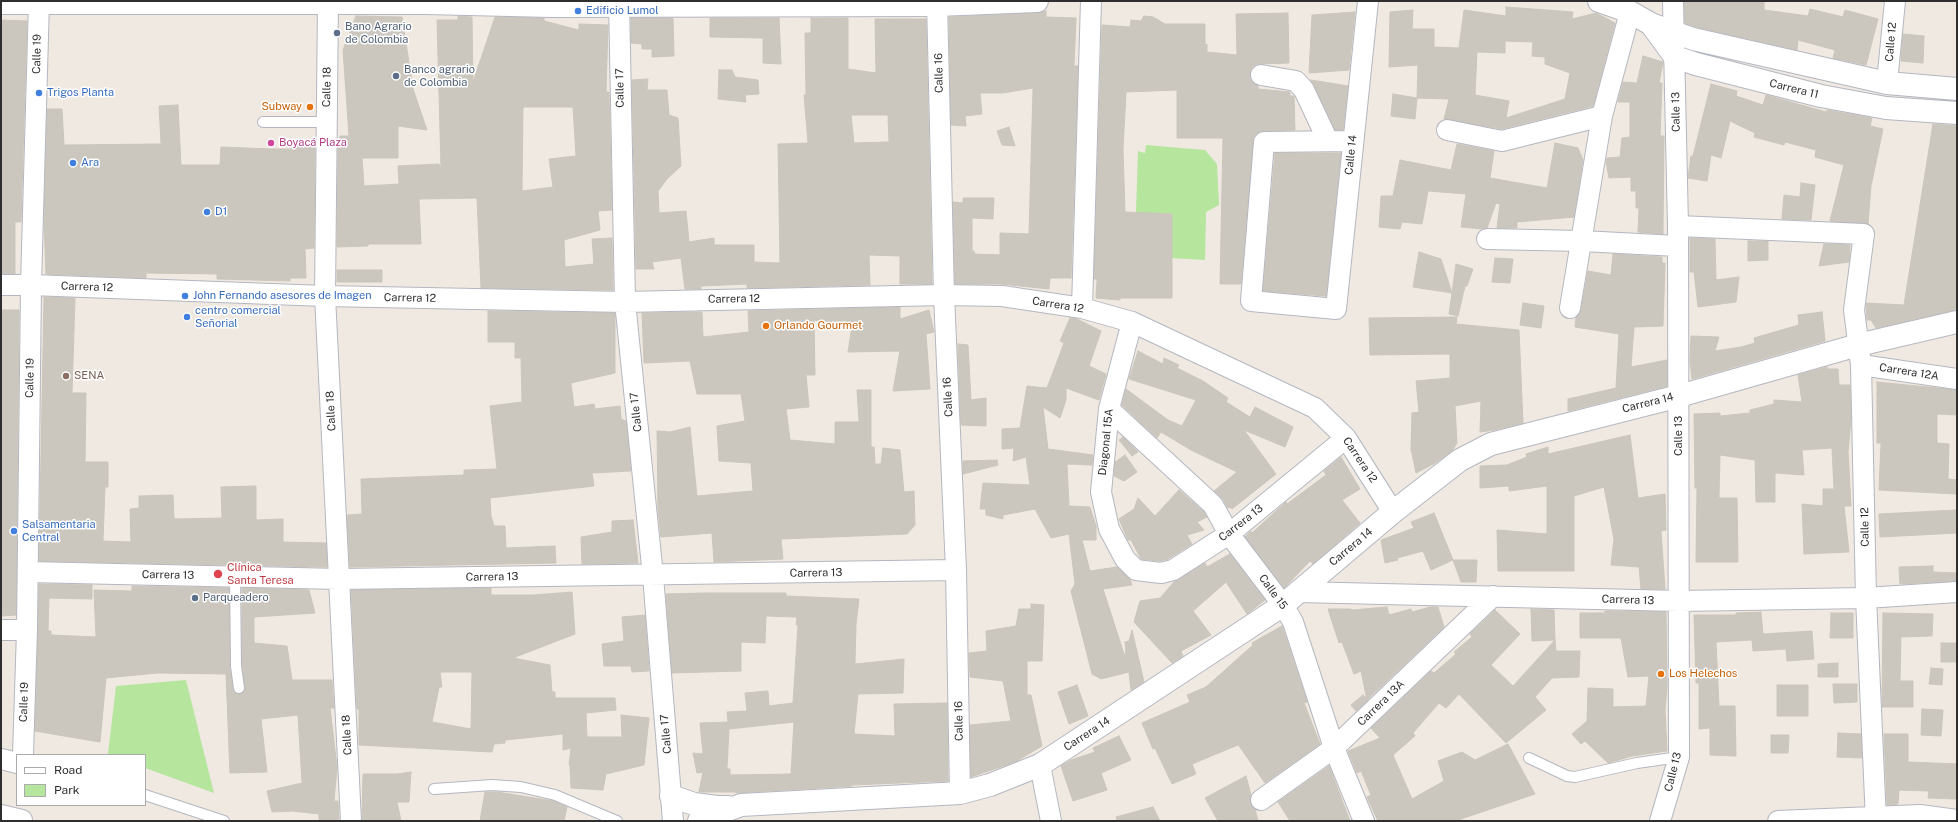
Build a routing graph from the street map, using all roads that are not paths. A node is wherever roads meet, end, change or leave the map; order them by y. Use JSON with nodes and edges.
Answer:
{"nodes":[{"id":1,"x":1037,"y":1,"type":"edge"},
{"id":2,"x":1091,"y":1,"type":"edge"},
{"id":3,"x":1368,"y":1,"type":"edge"},
{"id":4,"x":1599,"y":1,"type":"edge"},
{"id":5,"x":1673,"y":1,"type":"edge"},
{"id":6,"x":1895,"y":1,"type":"edge"},
{"id":7,"x":1,"y":2,"type":"edge"},
{"id":8,"x":39,"y":2,"type":"edge"},
{"id":9,"x":328,"y":2,"type":"edge"},
{"id":10,"x":426,"y":2,"type":"edge"},
{"id":11,"x":619,"y":3,"type":"edge"},
{"id":12,"x":937,"y":3,"type":"edge"},
{"id":13,"x":551,"y":4,"type":"edge"},
{"id":14,"x":1630,"y":12,"type":"junction"},
{"id":15,"x":1651,"y":24,"type":"junction"},
{"id":16,"x":1674,"y":32,"type":"junction"},
{"id":17,"x":1675,"y":57,"type":"junction"},
{"id":18,"x":1261,"y":75,"type":"dead end"},
{"id":19,"x":1887,"y":82,"type":"junction"},
{"id":20,"x":1957,"y":89,"type":"edge"},
{"id":21,"x":1957,"y":113,"type":"edge"},
{"id":22,"x":1602,"y":116,"type":"junction"},
{"id":23,"x":263,"y":122,"type":"dead end"},
{"id":24,"x":326,"y":122,"type":"junction"},
{"id":25,"x":1447,"y":130,"type":"dead end"},
{"id":26,"x":1328,"y":140,"type":"junction"},
{"id":27,"x":1352,"y":141,"type":"junction"},
{"id":28,"x":1678,"y":226,"type":"junction"},
{"id":29,"x":1487,"y":238,"type":"dead end"},
{"id":30,"x":1582,"y":241,"type":"junction"},
{"id":31,"x":1677,"y":246,"type":"junction"},
{"id":32,"x":1,"y":285,"type":"edge"},
{"id":33,"x":32,"y":285,"type":"junction"},
{"id":34,"x":944,"y":295,"type":"junction"},
{"id":35,"x":325,"y":296,"type":"junction"},
{"id":36,"x":626,"y":302,"type":"junction"},
{"id":37,"x":1082,"y":308,"type":"junction"},
{"id":38,"x":1570,"y":308,"type":"dead end"},
{"id":39,"x":1132,"y":322,"type":"junction"},
{"id":40,"x":1957,"y":322,"type":"edge"},
{"id":41,"x":1860,"y":355,"type":"junction"},
{"id":42,"x":1957,"y":380,"type":"edge"},
{"id":43,"x":1679,"y":396,"type":"junction"},
{"id":44,"x":1109,"y":409,"type":"junction"},
{"id":45,"x":1346,"y":438,"type":"junction"},
{"id":46,"x":1393,"y":512,"type":"junction"},
{"id":47,"x":1229,"y":534,"type":"junction"},
{"id":48,"x":1125,"y":559,"type":"joint"},
{"id":49,"x":956,"y":570,"type":"junction"},
{"id":50,"x":28,"y":572,"type":"junction"},
{"id":51,"x":653,"y":576,"type":"junction"},
{"id":52,"x":235,"y":577,"type":"junction"},
{"id":53,"x":340,"y":579,"type":"junction"},
{"id":54,"x":1957,"y":592,"type":"edge"},
{"id":55,"x":1493,"y":596,"type":"junction"},
{"id":56,"x":1291,"y":598,"type":"junction"},
{"id":57,"x":1866,"y":598,"type":"junction"},
{"id":58,"x":1679,"y":601,"type":"junction"},
{"id":59,"x":1,"y":630,"type":"edge"},
{"id":60,"x":27,"y":630,"type":"junction"},
{"id":61,"x":239,"y":688,"type":"dead end"},
{"id":62,"x":1334,"y":748,"type":"junction"},
{"id":63,"x":23,"y":754,"type":"edge"},
{"id":64,"x":1679,"y":757,"type":"junction"},
{"id":65,"x":1529,"y":758,"type":"dead end"},
{"id":66,"x":1,"y":759,"type":"edge"},
{"id":67,"x":16,"y":763,"type":"edge"},
{"id":68,"x":1040,"y":765,"type":"junction"},
{"id":69,"x":434,"y":789,"type":"dead end"},
{"id":70,"x":960,"y":793,"type":"junction"},
{"id":71,"x":146,"y":795,"type":"edge"},
{"id":72,"x":671,"y":796,"type":"junction"},
{"id":73,"x":1261,"y":800,"type":"dead end"},
{"id":74,"x":736,"y":813,"type":"edge"},
{"id":75,"x":1,"y":815,"type":"edge"},
{"id":76,"x":22,"y":815,"type":"edge"},
{"id":77,"x":1876,"y":819,"type":"edge"},
{"id":78,"x":1957,"y":820,"type":"edge"},
{"id":79,"x":224,"y":821,"type":"edge"},
{"id":80,"x":351,"y":821,"type":"edge"},
{"id":81,"x":617,"y":821,"type":"edge"},
{"id":82,"x":673,"y":821,"type":"edge"},
{"id":83,"x":699,"y":821,"type":"edge"},
{"id":84,"x":1051,"y":821,"type":"edge"},
{"id":85,"x":1364,"y":821,"type":"edge"},
{"id":86,"x":1660,"y":821,"type":"edge"},
{"id":87,"x":1778,"y":821,"type":"edge"}],
"edges":[{"from":1,"to":12,"type":"main road"},
{"from":2,"to":37,"type":"street"},
{"from":3,"to":27,"type":"street","name":"Calle 14"},
{"from":4,"to":14,"type":"main road"},
{"from":5,"to":16,"type":"street","name":"Calle 13"},
{"from":6,"to":19,"type":"street","name":"Calle 12"},
{"from":7,"to":8,"type":"main road"},
{"from":8,"to":9,"type":"main road"},
{"from":8,"to":33,"type":"street","name":"Calle 19"},
{"from":9,"to":10,"type":"main road"},
{"from":9,"to":24,"type":"street","name":"Calle 18"},
{"from":10,"to":13,"type":"main road"},
{"from":11,"to":12,"type":"main road"},
{"from":11,"to":13,"type":"main road"},
{"from":11,"to":36,"type":"street","name":"Calle 17"},
{"from":12,"to":34,"type":"street","name":"Calle 16"},
{"from":14,"to":15,"type":"main road"},
{"from":14,"to":22,"type":"street"},
{"from":15,"to":16,"type":"main road"},
{"from":15,"to":17,"type":"main road"},
{"from":16,"to":17,"type":"street","name":"Calle 13"},
{"from":16,"to":19,"type":"main road"},
{"from":17,"to":21,"type":"main road","name":"Carrera 11"},
{"from":17,"to":28,"type":"street","name":"Calle 13"},
{"from":18,"to":26,"type":"street"},
{"from":19,"to":20,"type":"main road"},
{"from":22,"to":25,"type":"street"},
{"from":22,"to":30,"type":"street"},
{"from":23,"to":24,"type":"lane"},
{"from":24,"to":35,"type":"street","name":"Calle 18"},
{"from":26,"to":27,"type":"street"},
{"from":26,"to":27,"type":"street","name":"Calle 14"},
{"from":28,"to":31,"type":"street","name":"Calle 13"},
{"from":28,"to":41,"type":"street","name":"Calle 12"},
{"from":29,"to":30,"type":"street"},
{"from":30,"to":31,"type":"street"},
{"from":30,"to":38,"type":"street"},
{"from":31,"to":43,"type":"street","name":"Calle 13"},
{"from":32,"to":33,"type":"street","name":"Carrera 12"},
{"from":33,"to":35,"type":"street","name":"Carrera 12"},
{"from":33,"to":50,"type":"street","name":"Calle 19"},
{"from":34,"to":36,"type":"street","name":"Carrera 12"},
{"from":34,"to":37,"type":"street","name":"Carrera 12"},
{"from":34,"to":49,"type":"street","name":"Calle 16"},
{"from":35,"to":36,"type":"street","name":"Carrera 12"},
{"from":35,"to":53,"type":"street","name":"Calle 18"},
{"from":36,"to":51,"type":"street","name":"Calle 17"},
{"from":37,"to":39,"type":"street","name":"Carrera 12"},
{"from":39,"to":44,"type":"street","name":"Diagonal 15A"},
{"from":39,"to":45,"type":"street","name":"Carrera 12"},
{"from":40,"to":41,"type":"main road","name":"Carrera 14"},
{"from":41,"to":42,"type":"street","name":"Carrera 12A"},
{"from":41,"to":43,"type":"main road","name":"Carrera 14"},
{"from":41,"to":57,"type":"street","name":"Calle 12"},
{"from":43,"to":46,"type":"main road","name":"Carrera 14"},
{"from":43,"to":58,"type":"street","name":"Calle 13"},
{"from":44,"to":47,"type":"street","name":"Calle 15"},
{"from":44,"to":48,"type":"street","name":"Diagonal 15A"},
{"from":45,"to":46,"type":"street","name":"Carrera 12"},
{"from":45,"to":47,"type":"street","name":"Carrera 13"},
{"from":46,"to":56,"type":"main road","name":"Carrera 14"},
{"from":47,"to":48,"type":"street","name":"Carrera 13"},
{"from":47,"to":56,"type":"street","name":"Calle 15"},
{"from":49,"to":51,"type":"street","name":"Carrera 13"},
{"from":49,"to":70,"type":"street","name":"Calle 16"},
{"from":50,"to":52,"type":"street","name":"Carrera 13"},
{"from":50,"to":60,"type":"street","name":"Calle 19"},
{"from":51,"to":53,"type":"street","name":"Carrera 13"},
{"from":51,"to":72,"type":"street","name":"Calle 17"},
{"from":52,"to":53,"type":"street","name":"Carrera 13"},
{"from":52,"to":61,"type":"lane"},
{"from":53,"to":80,"type":"street","name":"Calle 18"},
{"from":54,"to":57,"type":"street","name":"Carrera 13"},
{"from":55,"to":56,"type":"street","name":"Carrera 13"},
{"from":55,"to":58,"type":"street","name":"Carrera 13"},
{"from":55,"to":62,"type":"street","name":"Carrera 13A"},
{"from":56,"to":62,"type":"street","name":"Calle 15"},
{"from":56,"to":68,"type":"main road","name":"Carrera 14"},
{"from":57,"to":58,"type":"street","name":"Carrera 13"},
{"from":57,"to":77,"type":"street","name":"Calle 12"},
{"from":58,"to":64,"type":"street","name":"Calle 13"},
{"from":59,"to":60,"type":"street"},
{"from":60,"to":63,"type":"street","name":"Calle 19"},
{"from":62,"to":73,"type":"street","name":"Carrera 13A"},
{"from":62,"to":85,"type":"street","name":"Calle 15"},
{"from":64,"to":65,"type":"lane"},
{"from":64,"to":86,"type":"street","name":"Calle 13"},
{"from":66,"to":67,"type":"street"},
{"from":68,"to":70,"type":"main road","name":"Carrera 14"},
{"from":68,"to":84,"type":"street"},
{"from":69,"to":81,"type":"lane"},
{"from":70,"to":74,"type":"main road","name":"Carrera 14"},
{"from":71,"to":79,"type":"lane"},
{"from":72,"to":74,"type":"main road"},
{"from":72,"to":82,"type":"street","name":"Calle 17"},
{"from":74,"to":83,"type":"main road","name":"Carrera 14"},
{"from":75,"to":76,"type":"street"},
{"from":77,"to":78,"type":"street"},
{"from":77,"to":87,"type":"street"}]}
